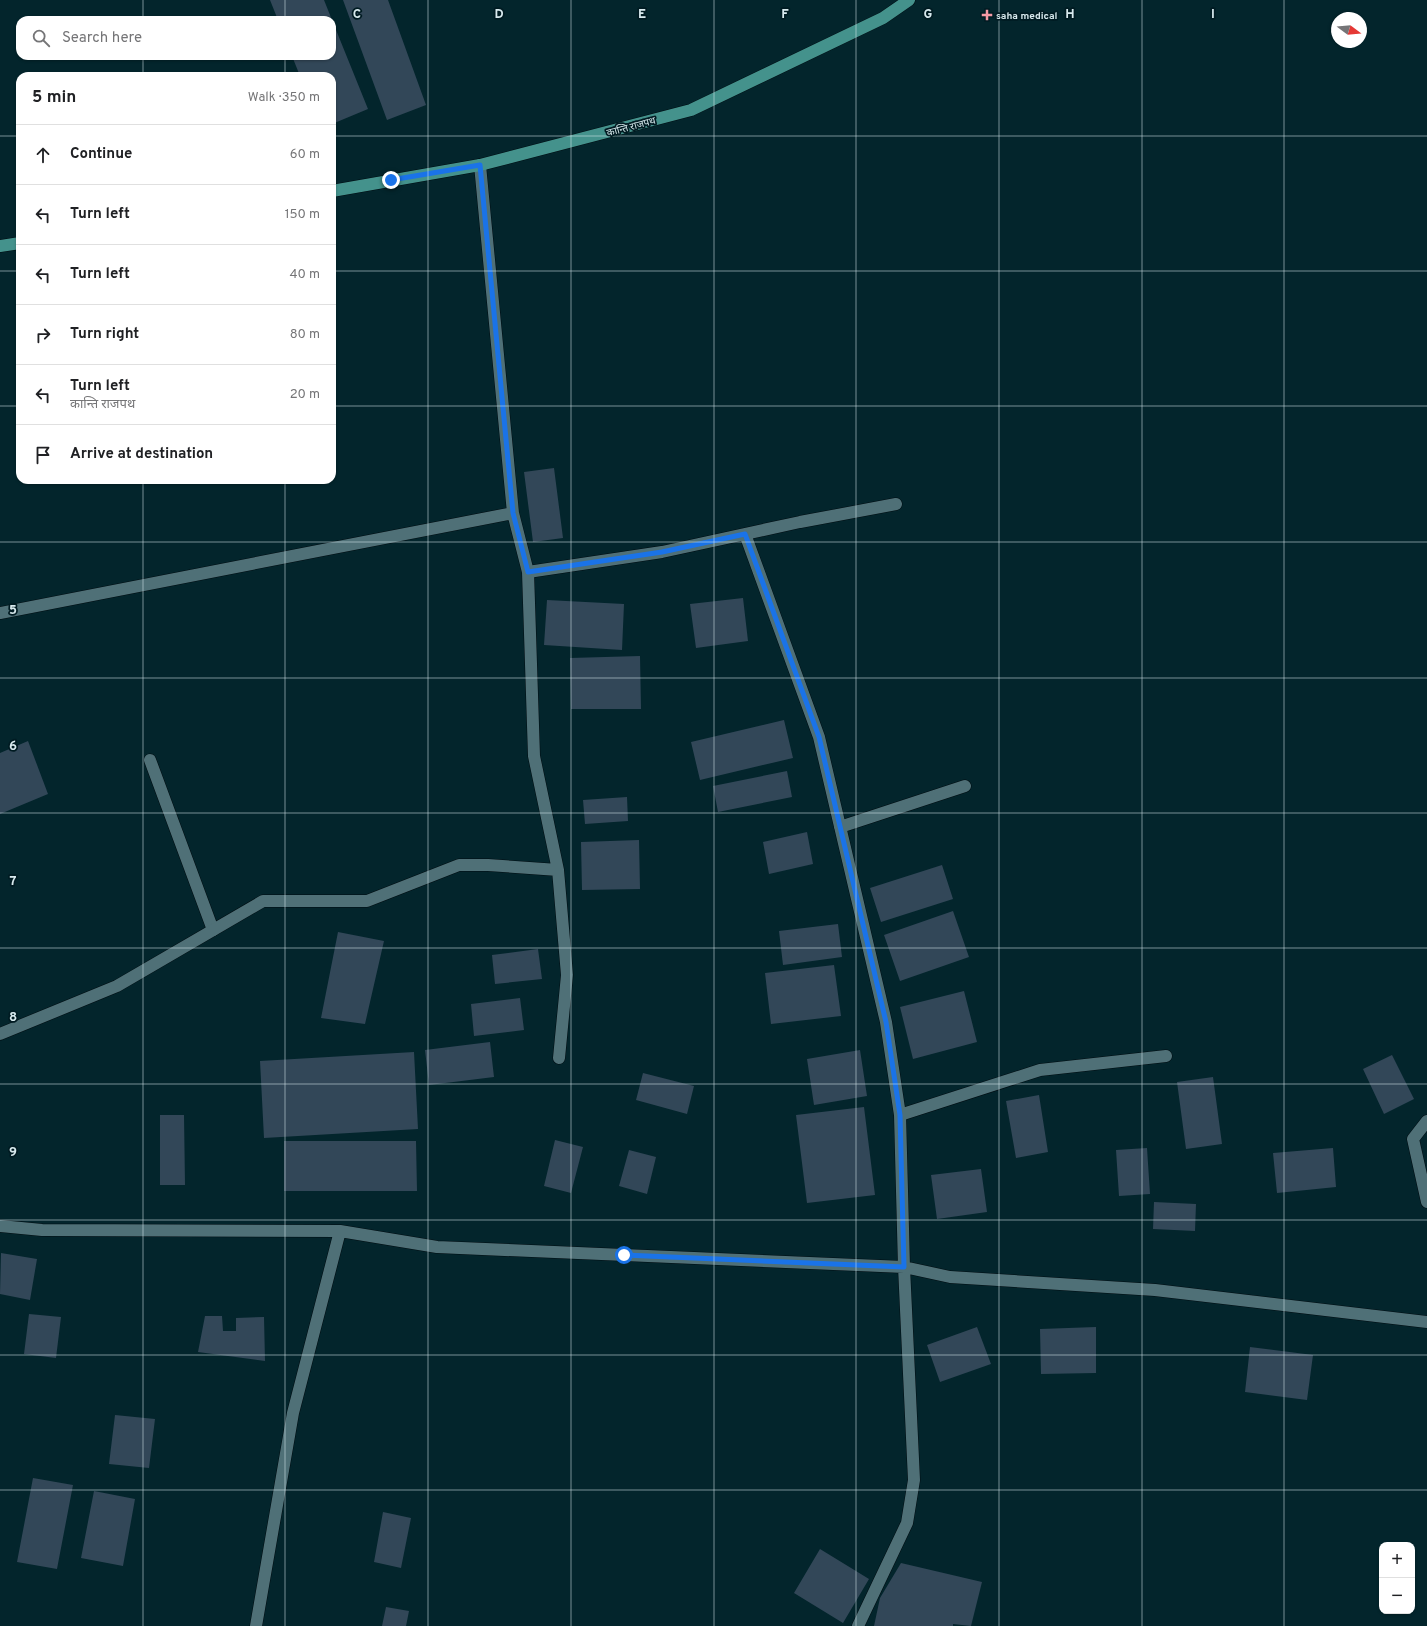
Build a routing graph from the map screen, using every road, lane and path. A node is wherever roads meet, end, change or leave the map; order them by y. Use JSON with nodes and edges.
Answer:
{"nodes":[{"id":1,"x":909,"y":0,"type":"edge"},
{"id":2,"x":480,"y":165,"type":"junction"},
{"id":3,"x":336,"y":190,"type":"edge"},
{"id":4,"x":16,"y":244,"type":"edge"},
{"id":5,"x":0,"y":246,"type":"edge"},
{"id":6,"x":896,"y":504,"type":"dead end"},
{"id":7,"x":513,"y":513,"type":"junction"},
{"id":8,"x":745,"y":534,"type":"junction"},
{"id":9,"x":528,"y":572,"type":"junction"},
{"id":10,"x":0,"y":613,"type":"edge"},
{"id":11,"x":150,"y":760,"type":"dead end"},
{"id":12,"x":965,"y":786,"type":"dead end"},
{"id":13,"x":840,"y":827,"type":"junction"},
{"id":14,"x":558,"y":870,"type":"junction"},
{"id":15,"x":213,"y":930,"type":"junction"},
{"id":16,"x":0,"y":1034,"type":"edge"},
{"id":17,"x":1166,"y":1056,"type":"dead end"},
{"id":18,"x":559,"y":1058,"type":"dead end"},
{"id":19,"x":900,"y":1115,"type":"junction"},
{"id":20,"x":1427,"y":1121,"type":"edge"},
{"id":21,"x":1427,"y":1202,"type":"edge"},
{"id":22,"x":0,"y":1226,"type":"edge"},
{"id":23,"x":340,"y":1232,"type":"junction"},
{"id":24,"x":904,"y":1267,"type":"junction"},
{"id":25,"x":1427,"y":1322,"type":"edge"},
{"id":26,"x":256,"y":1626,"type":"edge"},
{"id":27,"x":858,"y":1626,"type":"edge"}],
"edges":[{"from":1,"to":2,"type":"main road","name":"कान्ति राजपथ"},
{"from":2,"to":3,"type":"main road","name":"कान्ति राजपथ"},
{"from":2,"to":7,"type":"street"},
{"from":4,"to":5,"type":"main road"},
{"from":6,"to":8,"type":"street"},
{"from":7,"to":9,"type":"street"},
{"from":7,"to":10,"type":"street"},
{"from":8,"to":9,"type":"street"},
{"from":8,"to":13,"type":"street"},
{"from":9,"to":14,"type":"street"},
{"from":11,"to":15,"type":"street"},
{"from":12,"to":13,"type":"street"},
{"from":13,"to":19,"type":"street"},
{"from":14,"to":15,"type":"street"},
{"from":14,"to":18,"type":"street"},
{"from":15,"to":16,"type":"street"},
{"from":17,"to":19,"type":"street"},
{"from":19,"to":24,"type":"street"},
{"from":20,"to":21,"type":"street"},
{"from":22,"to":23,"type":"street"},
{"from":23,"to":24,"type":"street"},
{"from":23,"to":26,"type":"street"},
{"from":24,"to":25,"type":"street"},
{"from":24,"to":27,"type":"street"}]}
